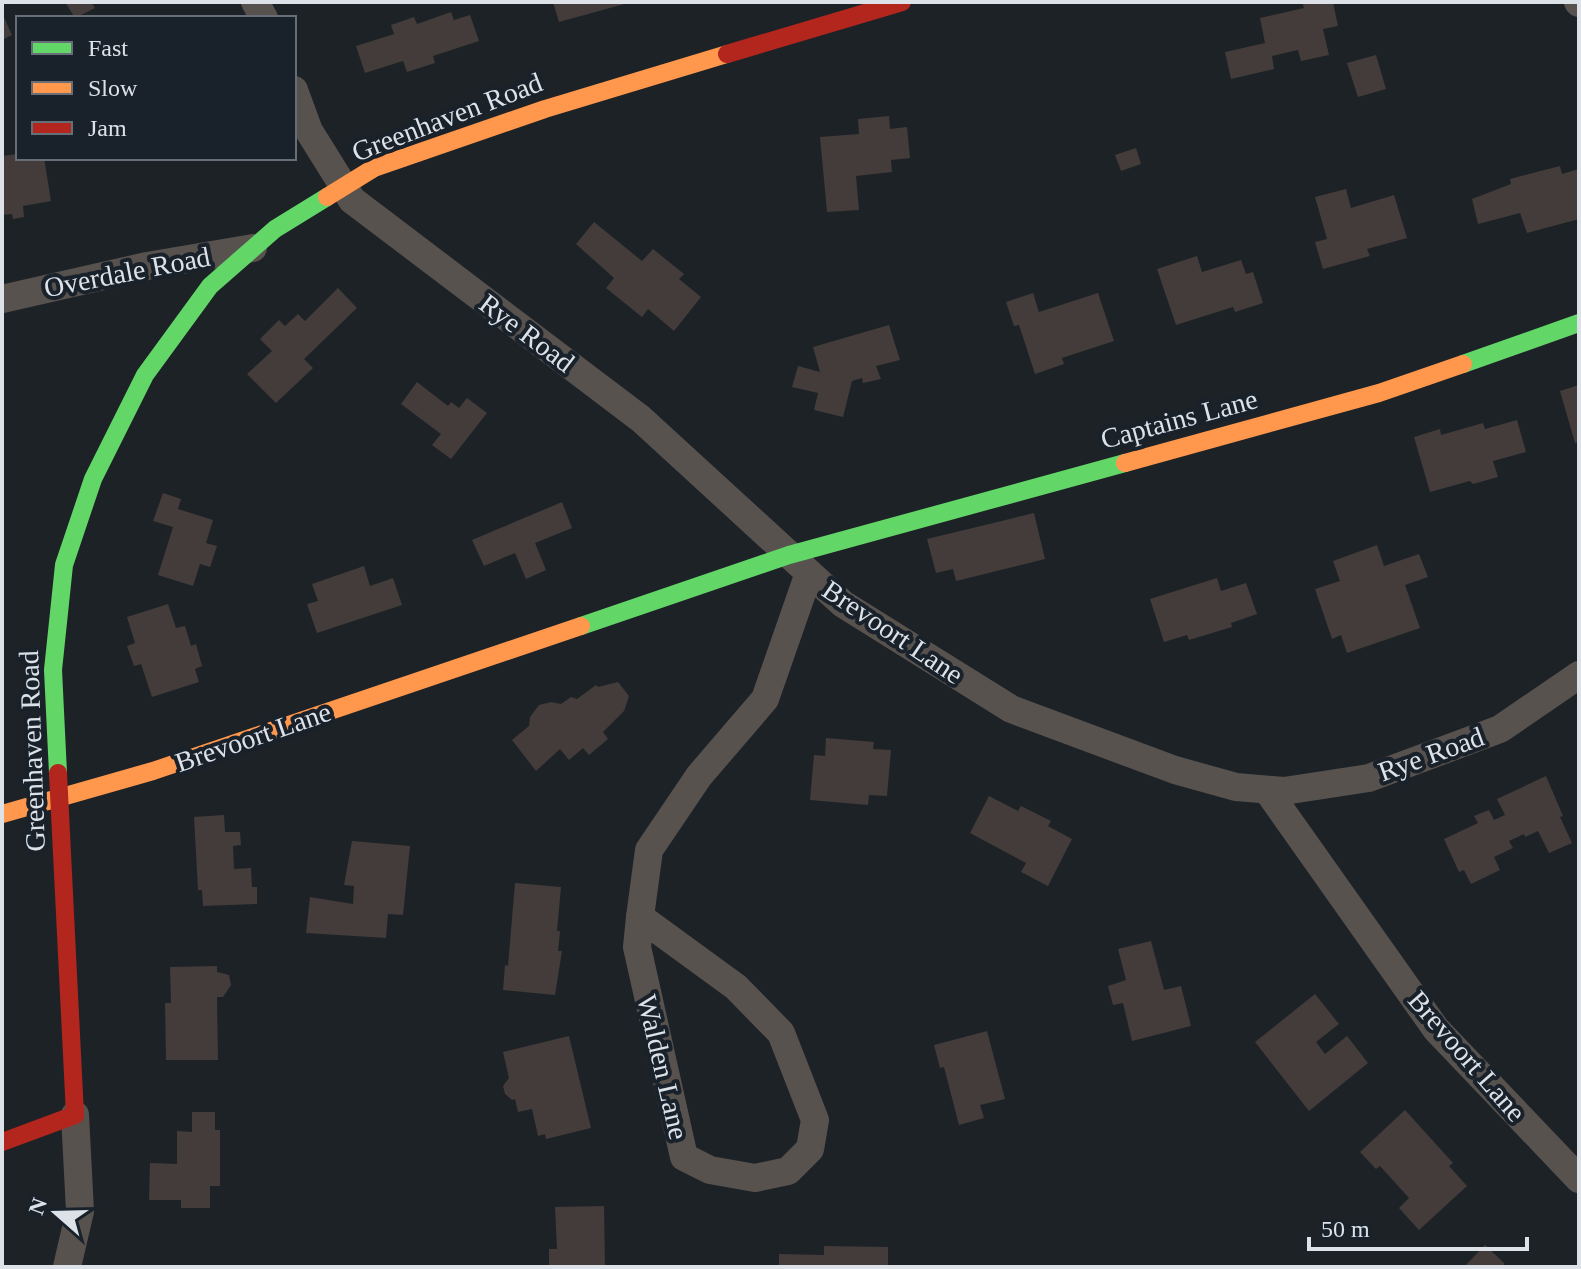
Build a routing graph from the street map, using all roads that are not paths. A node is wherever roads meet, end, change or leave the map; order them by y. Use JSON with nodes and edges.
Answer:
{"nodes":[{"id":1,"x":902,"y":2,"type":"edge"},
{"id":2,"x":296,"y":95,"type":"edge"},
{"id":3,"x":344,"y":187,"type":"junction"},
{"id":4,"x":253,"y":248,"type":"junction"},
{"id":5,"x":2,"y":299,"type":"edge"},
{"id":6,"x":1579,"y":323,"type":"edge"},
{"id":7,"x":799,"y":564,"type":"junction"},
{"id":8,"x":1579,"y":675,"type":"edge"},
{"id":9,"x":1267,"y":790,"type":"junction"},
{"id":10,"x":59,"y":798,"type":"junction"},
{"id":11,"x":2,"y":814,"type":"edge"},
{"id":12,"x":640,"y":917,"type":"junction"},
{"id":13,"x":75,"y":1115,"type":"junction"},
{"id":14,"x":2,"y":1142,"type":"edge"},
{"id":15,"x":1579,"y":1179,"type":"edge"},
{"id":16,"x":67,"y":1267,"type":"edge"}],
"edges":[{"from":1,"to":3,"type":"street","name":"Greenhaven Road"},
{"from":2,"to":3,"type":"street","name":"Rye Road"},
{"from":3,"to":4,"type":"street","name":"Greenhaven Road"},
{"from":3,"to":7,"type":"street","name":"Rye Road"},
{"from":4,"to":5,"type":"street","name":"Overdale Road"},
{"from":4,"to":10,"type":"street","name":"Greenhaven Road"},
{"from":6,"to":7,"type":"street","name":"Captains Lane"},
{"from":7,"to":9,"type":"street","name":"Brevoort Lane"},
{"from":7,"to":10,"type":"street","name":"Brevoort Lane"},
{"from":7,"to":12,"type":"street","name":"Walden Lane"},
{"from":8,"to":9,"type":"street","name":"Rye Road"},
{"from":9,"to":15,"type":"street","name":"Brevoort Lane"},
{"from":10,"to":11,"type":"street","name":"Brevoort Lane"},
{"from":10,"to":13,"type":"street","name":"Greenhaven Road"},
{"from":12,"to":12,"type":"street","name":"Walden Lane"},
{"from":13,"to":14,"type":"street"},
{"from":13,"to":16,"type":"street"}]}
